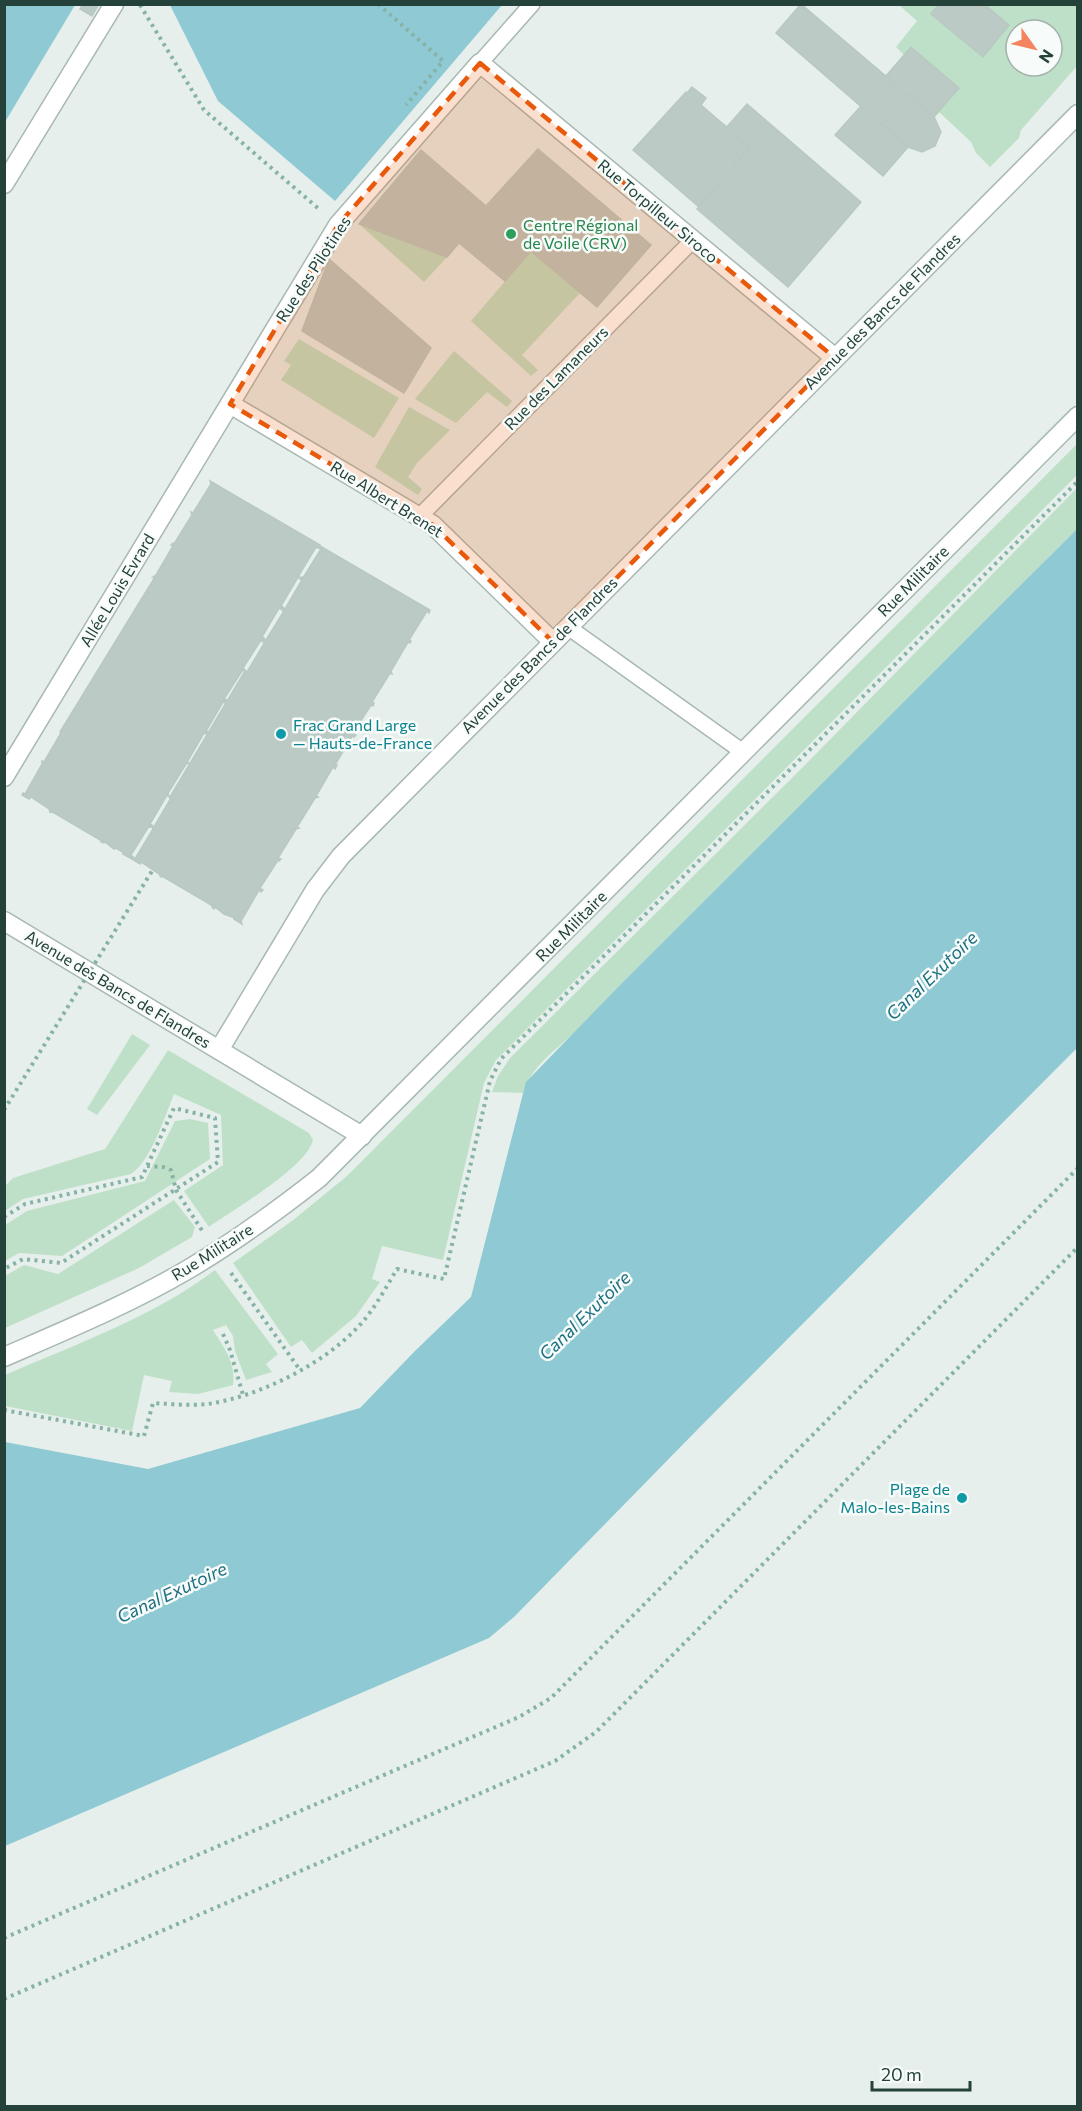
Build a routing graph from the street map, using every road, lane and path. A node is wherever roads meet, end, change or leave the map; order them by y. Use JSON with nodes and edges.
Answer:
{"nodes":[{"id":1,"x":114,"y":4,"type":"edge"},
{"id":2,"x":140,"y":4,"type":"edge"},
{"id":3,"x":378,"y":4,"type":"edge"},
{"id":4,"x":532,"y":4,"type":"edge"},
{"id":5,"x":480,"y":63,"type":"junction"},
{"id":6,"x":399,"y":113,"type":"dead end"},
{"id":7,"x":1077,"y":114,"type":"edge"},
{"id":8,"x":4,"y":184,"type":"edge"},
{"id":9,"x":338,"y":225,"type":"junction"},
{"id":10,"x":693,"y":240,"type":"junction"},
{"id":11,"x":835,"y":358,"type":"junction"},
{"id":12,"x":230,"y":404,"type":"junction"},
{"id":13,"x":1077,"y":416,"type":"edge"},
{"id":14,"x":1077,"y":481,"type":"edge"},
{"id":15,"x":420,"y":516,"type":"junction"},
{"id":16,"x":568,"y":627,"type":"junction"},
{"id":17,"x":553,"y":642,"type":"junction"},
{"id":18,"x":743,"y":752,"type":"junction"},
{"id":19,"x":4,"y":777,"type":"edge"},
{"id":20,"x":152,"y":871,"type":"dead end"},
{"id":21,"x":4,"y":921,"type":"edge"},
{"id":22,"x":219,"y":1050,"type":"junction"},
{"id":23,"x":4,"y":1110,"type":"edge"},
{"id":24,"x":362,"y":1136,"type":"junction"},
{"id":25,"x":147,"y":1166,"type":"junction"},
{"id":26,"x":1077,"y":1168,"type":"edge"},
{"id":27,"x":176,"y":1190,"type":"junction"},
{"id":28,"x":4,"y":1217,"type":"edge"},
{"id":29,"x":199,"y":1226,"type":"dead end"},
{"id":30,"x":1077,"y":1247,"type":"edge"},
{"id":31,"x":216,"y":1252,"type":"junction"},
{"id":32,"x":4,"y":1269,"type":"edge"},
{"id":33,"x":223,"y":1334,"type":"dead end"},
{"id":34,"x":4,"y":1357,"type":"edge"},
{"id":35,"x":300,"y":1370,"type":"junction"},
{"id":36,"x":243,"y":1395,"type":"junction"},
{"id":37,"x":4,"y":1410,"type":"edge"},
{"id":38,"x":4,"y":1938,"type":"edge"},
{"id":39,"x":4,"y":1999,"type":"edge"}],
"edges":[{"from":1,"to":8,"type":"street"},
{"from":2,"to":9,"type":"path"},
{"from":3,"to":6,"type":"path"},
{"from":4,"to":5,"type":"lane"},
{"from":5,"to":9,"type":"street","name":"Rue des Pilotines"},
{"from":5,"to":10,"type":"street","name":"Rue Torpilleur Siroco"},
{"from":7,"to":11,"type":"street","name":"Avenue des Bancs de Flandres"},
{"from":9,"to":12,"type":"street","name":"Rue des Pilotines"},
{"from":10,"to":11,"type":"street","name":"Rue Torpilleur Siroco"},
{"from":10,"to":15,"type":"lane","name":"Rue des Lamaneurs"},
{"from":11,"to":16,"type":"street","name":"Avenue des Bancs de Flandres"},
{"from":12,"to":15,"type":"street","name":"Rue Albert Brenet"},
{"from":12,"to":19,"type":"street","name":"Allée Louis Evrard"},
{"from":13,"to":18,"type":"street","name":"Rue Militaire"},
{"from":14,"to":35,"type":"path"},
{"from":15,"to":17,"type":"street","name":"Rue Albert Brenet"},
{"from":16,"to":17,"type":"street","name":"Avenue des Bancs de Flandres"},
{"from":16,"to":18,"type":"lane"},
{"from":17,"to":22,"type":"street","name":"Avenue des Bancs de Flandres"},
{"from":18,"to":24,"type":"street","name":"Rue Militaire"},
{"from":20,"to":23,"type":"path","bridge":true},
{"from":21,"to":22,"type":"street","name":"Avenue des Bancs de Flandres"},
{"from":22,"to":24,"type":"street"},
{"from":24,"to":31,"type":"street","name":"Rue Militaire"},
{"from":25,"to":27,"type":"path"},
{"from":25,"to":27,"type":"path"},
{"from":25,"to":28,"type":"path"},
{"from":26,"to":38,"type":"path"},
{"from":27,"to":29,"type":"path"},
{"from":27,"to":32,"type":"path"},
{"from":30,"to":39,"type":"path"},
{"from":31,"to":34,"type":"street","name":"Rue Militaire"},
{"from":31,"to":35,"type":"path"},
{"from":33,"to":36,"type":"path"},
{"from":35,"to":36,"type":"path"},
{"from":36,"to":37,"type":"path"}]}
